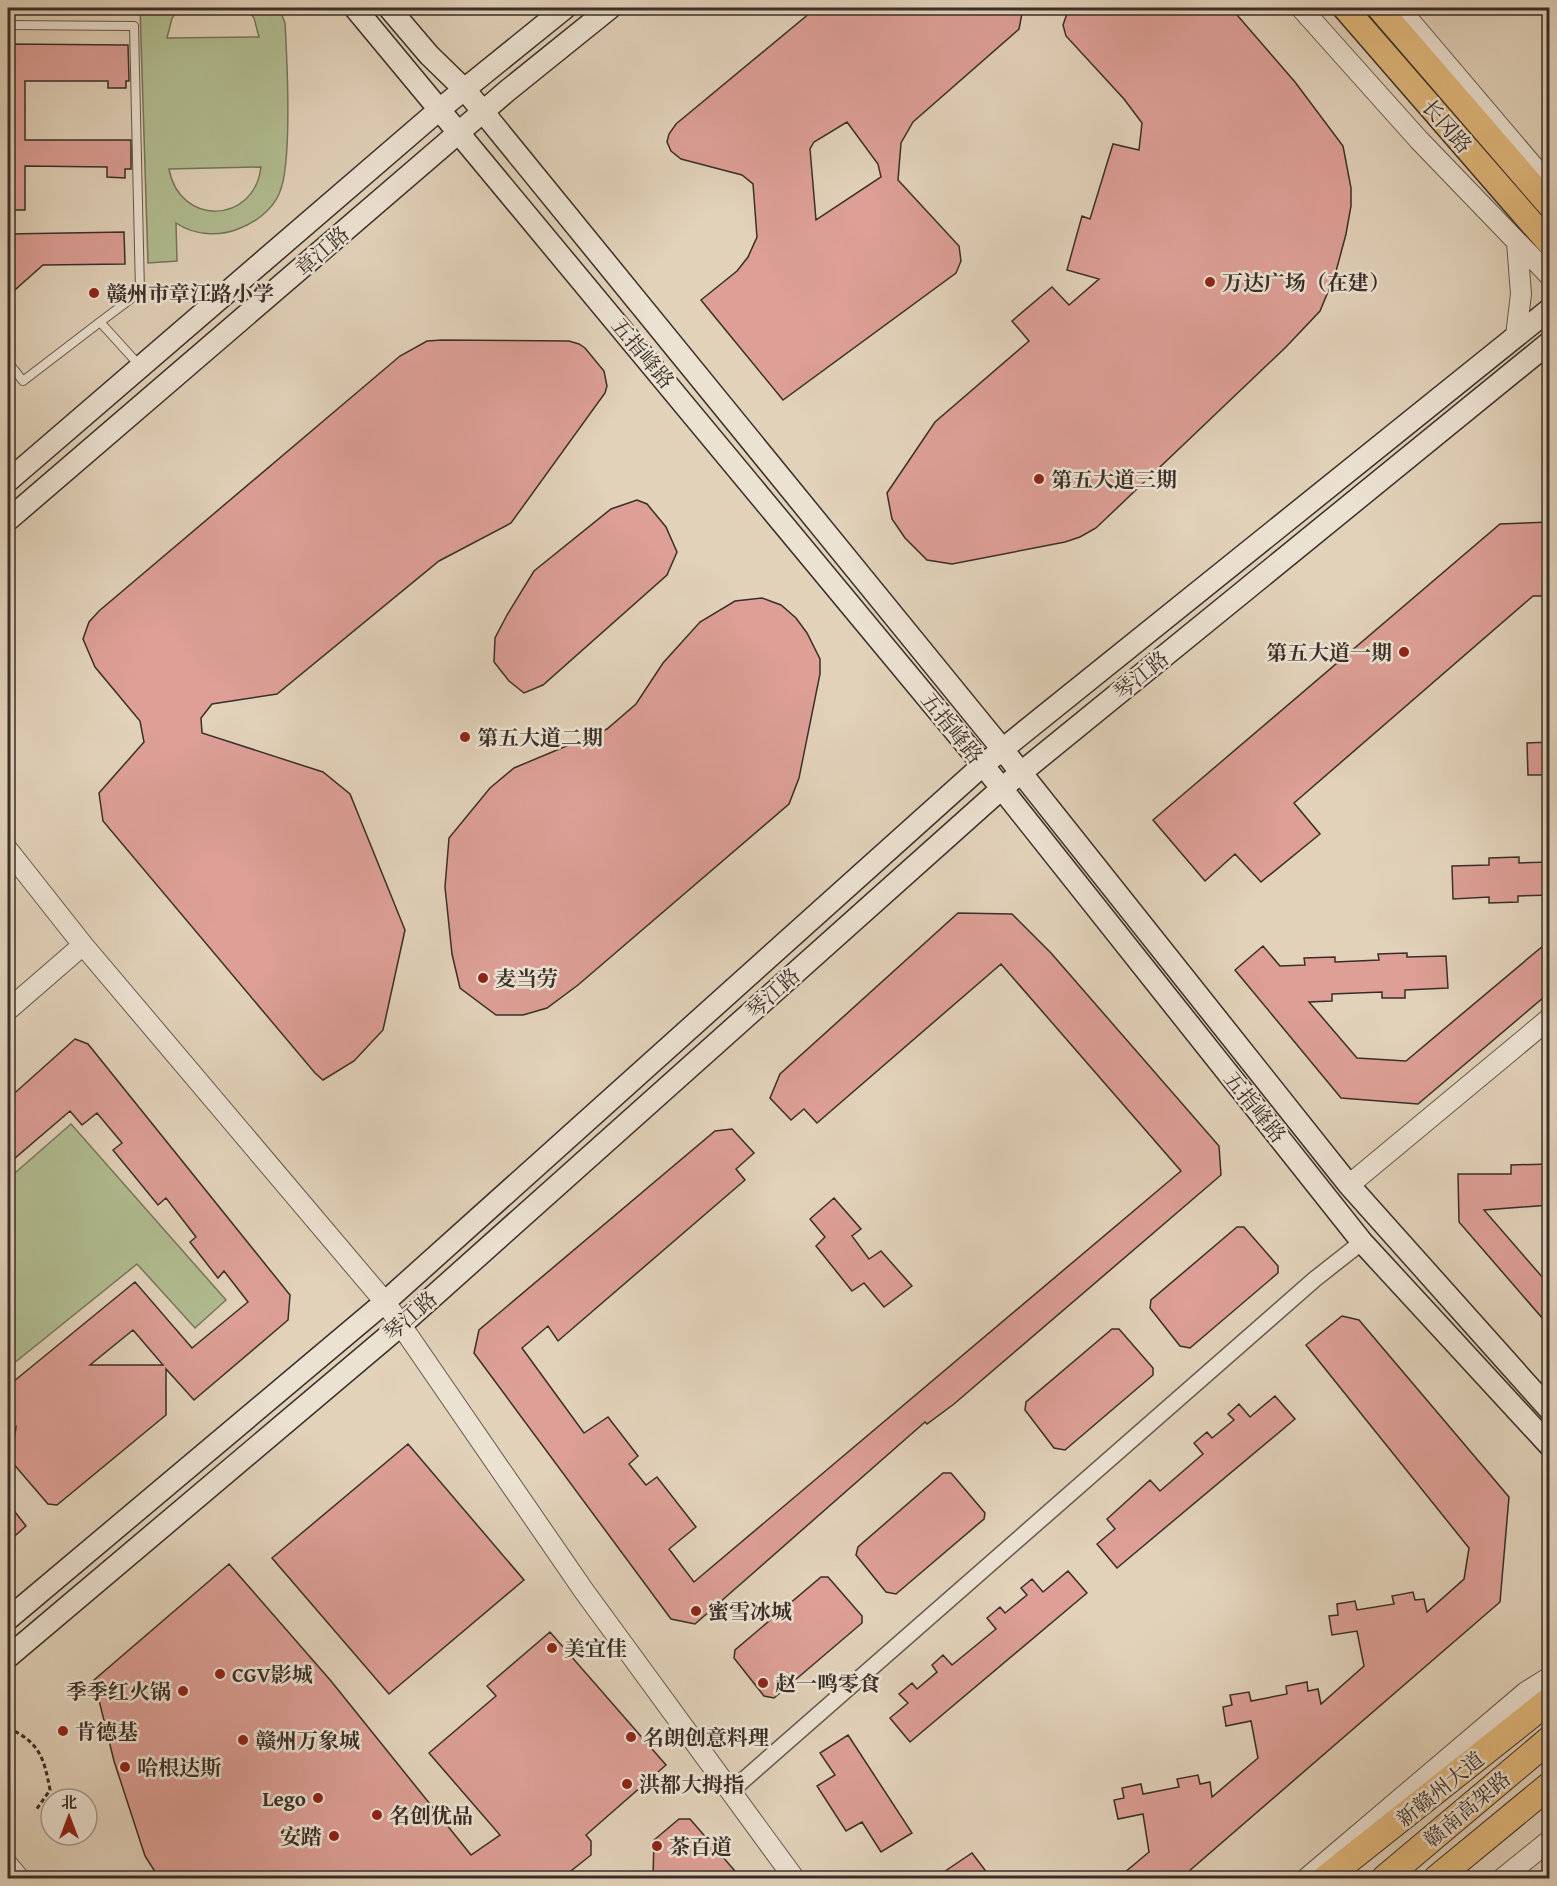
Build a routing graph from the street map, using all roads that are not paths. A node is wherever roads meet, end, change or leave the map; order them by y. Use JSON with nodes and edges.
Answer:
{"nodes":[{"id":1,"x":355,"y":8,"type":"edge"},
{"id":2,"x":389,"y":8,"type":"edge"},
{"id":3,"x":565,"y":8,"type":"edge"},
{"id":4,"x":610,"y":8,"type":"edge"},
{"id":5,"x":1301,"y":8,"type":"edge"},
{"id":6,"x":1345,"y":8,"type":"edge"},
{"id":7,"x":1379,"y":8,"type":"edge"},
{"id":8,"x":1399,"y":8,"type":"edge"},
{"id":9,"x":8,"y":25,"type":"edge"},
{"id":10,"x":466,"y":91,"type":"junction"},
{"id":11,"x":440,"y":109,"type":"junction"},
{"id":12,"x":483,"y":112,"type":"junction"},
{"id":13,"x":460,"y":133,"type":"junction"},
{"id":14,"x":1550,"y":186,"type":"edge"},
{"id":15,"x":1550,"y":206,"type":"edge"},
{"id":16,"x":1517,"y":242,"type":"junction"},
{"id":17,"x":1550,"y":244,"type":"edge"},
{"id":18,"x":1550,"y":276,"type":"edge"},
{"id":19,"x":1550,"y":309,"type":"edge"},
{"id":20,"x":100,"y":322,"type":"junction"},
{"id":21,"x":1516,"y":336,"type":"junction"},
{"id":22,"x":1550,"y":342,"type":"edge"},
{"id":23,"x":1539,"y":358,"type":"edge"},
{"id":24,"x":8,"y":362,"type":"edge"},
{"id":25,"x":141,"y":367,"type":"junction"},
{"id":26,"x":8,"y":481,"type":"edge"},
{"id":27,"x":8,"y":520,"type":"edge"},
{"id":28,"x":1003,"y":750,"type":"junction"},
{"id":29,"x":983,"y":765,"type":"junction"},
{"id":30,"x":1021,"y":773,"type":"junction"},
{"id":31,"x":1001,"y":789,"type":"junction"},
{"id":32,"x":8,"y":850,"type":"edge"},
{"id":33,"x":83,"y":945,"type":"junction"},
{"id":34,"x":8,"y":1010,"type":"edge"},
{"id":35,"x":1550,"y":1018,"type":"edge"},
{"id":36,"x":1349,"y":1185,"type":"junction"},
{"id":37,"x":1362,"y":1242,"type":"junction"},
{"id":38,"x":385,"y":1302,"type":"junction"},
{"id":39,"x":400,"y":1326,"type":"junction"},
{"id":40,"x":1550,"y":1410,"type":"edge"},
{"id":41,"x":1550,"y":1446,"type":"edge"},
{"id":42,"x":8,"y":1619,"type":"edge"},
{"id":43,"x":8,"y":1657,"type":"edge"},
{"id":44,"x":1550,"y":1675,"type":"edge"},
{"id":45,"x":1542,"y":1698,"type":"edge"},
{"id":46,"x":1550,"y":1740,"type":"edge"},
{"id":47,"x":1550,"y":1785,"type":"edge"},
{"id":48,"x":731,"y":1791,"type":"junction"},
{"id":49,"x":1550,"y":1801,"type":"edge"},
{"id":50,"x":1550,"y":1840,"type":"edge"},
{"id":51,"x":8,"y":1865,"type":"edge"},
{"id":52,"x":19,"y":1878,"type":"edge"},
{"id":53,"x":794,"y":1878,"type":"edge"},
{"id":54,"x":1307,"y":1878,"type":"edge"},
{"id":55,"x":1326,"y":1878,"type":"edge"},
{"id":56,"x":1331,"y":1878,"type":"edge"},
{"id":57,"x":1385,"y":1878,"type":"edge"},
{"id":58,"x":1437,"y":1878,"type":"edge"},
{"id":59,"x":1454,"y":1878,"type":"edge"},
{"id":60,"x":1503,"y":1878,"type":"edge"}],
"edges":[{"from":1,"to":11,"type":"main road","name":"五指峰路"},
{"from":2,"to":10,"type":"main road","name":"五指峰路"},
{"from":3,"to":10,"type":"main road","name":"章江路"},
{"from":4,"to":12,"type":"main road","name":"章江路"},
{"from":5,"to":16,"type":"street"},
{"from":6,"to":17,"type":"main road","name":"长冈路"},
{"from":7,"to":15,"type":"main road","name":"长冈路"},
{"from":8,"to":14,"type":"street"},
{"from":9,"to":20,"type":"lane"},
{"from":10,"to":11,"type":"main road","name":"章江路"},
{"from":10,"to":12,"type":"main road","name":"五指峰路"},
{"from":11,"to":13,"type":"main road","name":"五指峰路"},
{"from":11,"to":25,"type":"main road","name":"章江路"},
{"from":12,"to":13,"type":"main road","name":"章江路"},
{"from":12,"to":28,"type":"main road","name":"五指峰路"},
{"from":13,"to":27,"type":"main road","name":"章江路"},
{"from":13,"to":29,"type":"main road","name":"五指峰路"},
{"from":16,"to":18,"type":"street"},
{"from":16,"to":21,"type":"street"},
{"from":19,"to":21,"type":"main road","name":"琴江路"},
{"from":20,"to":24,"type":"lane"},
{"from":20,"to":25,"type":"lane"},
{"from":21,"to":28,"type":"main road","name":"琴江路"},
{"from":22,"to":23,"type":"main road","name":"琴江路"},
{"from":23,"to":30,"type":"main road","name":"琴江路"},
{"from":25,"to":26,"type":"main road","name":"章江路"},
{"from":28,"to":29,"type":"main road","name":"琴江路"},
{"from":28,"to":30,"type":"main road","name":"五指峰路"},
{"from":29,"to":31,"type":"main road","name":"五指峰路"},
{"from":29,"to":38,"type":"main road","name":"琴江路"},
{"from":30,"to":31,"type":"main road","name":"琴江路"},
{"from":30,"to":36,"type":"main road","name":"五指峰路"},
{"from":31,"to":37,"type":"main road","name":"五指峰路"},
{"from":31,"to":39,"type":"main road","name":"琴江路"},
{"from":32,"to":33,"type":"street"},
{"from":33,"to":34,"type":"street"},
{"from":33,"to":38,"type":"street"},
{"from":35,"to":36,"type":"street"},
{"from":36,"to":40,"type":"main road","name":"五指峰路"},
{"from":37,"to":41,"type":"main road","name":"五指峰路"},
{"from":37,"to":48,"type":"street"},
{"from":38,"to":39,"type":"street"},
{"from":38,"to":42,"type":"main road","name":"琴江路"},
{"from":39,"to":43,"type":"main road","name":"琴江路"},
{"from":39,"to":48,"type":"street"},
{"from":44,"to":45,"type":"street"},
{"from":45,"to":54,"type":"street"},
{"from":45,"to":55,"type":"highway"},
{"from":45,"to":56,"type":"main road","name":"新赣州大道"},
{"from":46,"to":57,"type":"highway","name":"赣南高架路"},
{"from":47,"to":58,"type":"highway","name":"赣南高架路"},
{"from":48,"to":53,"type":"street"},
{"from":49,"to":59,"type":"main road"},
{"from":50,"to":60,"type":"street"},
{"from":51,"to":52,"type":"street"}]}
